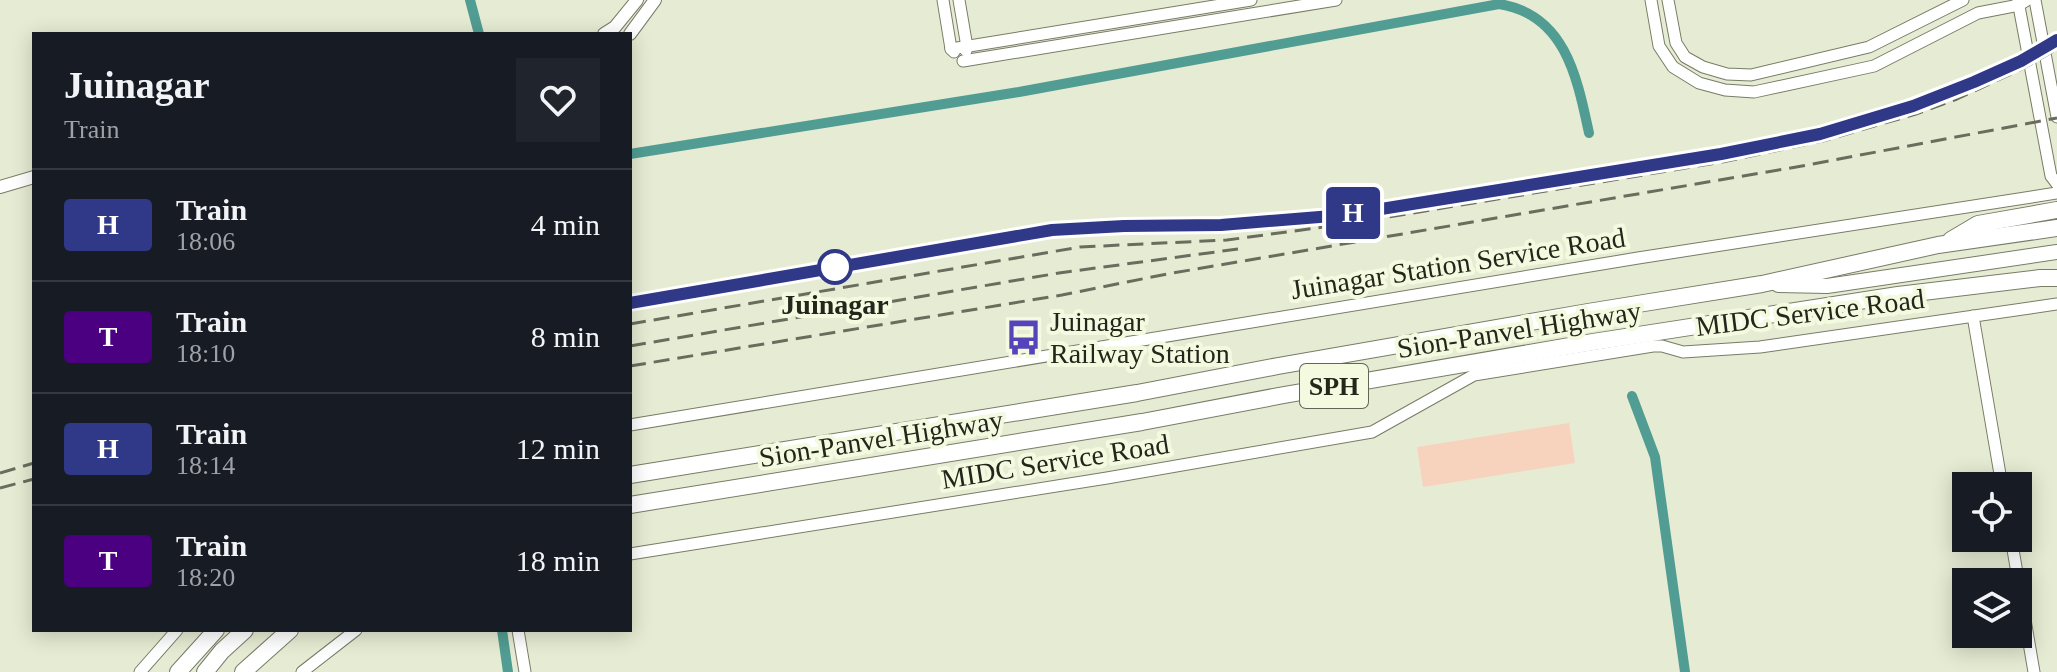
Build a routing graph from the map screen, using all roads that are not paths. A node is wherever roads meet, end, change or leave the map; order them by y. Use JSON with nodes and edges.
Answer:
{"nodes":[{"id":1,"x":637,"y":0,"type":"edge"},
{"id":2,"x":655,"y":0,"type":"edge"},
{"id":3,"x":943,"y":0,"type":"edge"},
{"id":4,"x":959,"y":0,"type":"edge"},
{"id":5,"x":1251,"y":0,"type":"edge"},
{"id":6,"x":1336,"y":0,"type":"edge"},
{"id":7,"x":1651,"y":0,"type":"edge"},
{"id":8,"x":1668,"y":0,"type":"edge"},
{"id":9,"x":1963,"y":0,"type":"edge"},
{"id":10,"x":2035,"y":0,"type":"edge"},
{"id":11,"x":2021,"y":2,"type":"edge"},
{"id":12,"x":607,"y":32,"type":"edge"},
{"id":13,"x":631,"y":32,"type":"edge"},
{"id":14,"x":967,"y":47,"type":"junction"},
{"id":15,"x":951,"y":49,"type":"junction"},
{"id":16,"x":963,"y":61,"type":"junction"},
{"id":17,"x":2057,"y":117,"type":"edge"},
{"id":18,"x":32,"y":178,"type":"edge"},
{"id":19,"x":2057,"y":184,"type":"edge"},
{"id":20,"x":0,"y":187,"type":"edge"},
{"id":21,"x":2057,"y":193,"type":"edge"},
{"id":22,"x":2057,"y":210,"type":"edge"},
{"id":23,"x":2057,"y":228,"type":"edge"},
{"id":24,"x":1994,"y":229,"type":"junction"},
{"id":25,"x":2057,"y":252,"type":"edge"},
{"id":26,"x":2051,"y":277,"type":"edge"},
{"id":27,"x":1762,"y":284,"type":"junction"},
{"id":28,"x":2057,"y":304,"type":"edge"},
{"id":29,"x":1973,"y":316,"type":"junction"},
{"id":30,"x":1473,"y":369,"type":"junction"},
{"id":31,"x":632,"y":425,"type":"edge"},
{"id":32,"x":2000,"y":472,"type":"edge"},
{"id":33,"x":632,"y":475,"type":"edge"},
{"id":34,"x":632,"y":505,"type":"edge"},
{"id":35,"x":2013,"y":552,"type":"edge"},
{"id":36,"x":632,"y":554,"type":"edge"},
{"id":37,"x":175,"y":632,"type":"edge"},
{"id":38,"x":214,"y":632,"type":"edge"},
{"id":39,"x":243,"y":632,"type":"edge"},
{"id":40,"x":288,"y":632,"type":"edge"},
{"id":41,"x":353,"y":632,"type":"edge"},
{"id":42,"x":518,"y":632,"type":"edge"},
{"id":43,"x":140,"y":672,"type":"edge"},
{"id":44,"x":178,"y":672,"type":"edge"},
{"id":45,"x":205,"y":672,"type":"edge"},
{"id":46,"x":243,"y":672,"type":"edge"},
{"id":47,"x":302,"y":672,"type":"edge"},
{"id":48,"x":525,"y":672,"type":"edge"},
{"id":49,"x":2034,"y":672,"type":"edge"}],
"edges":[{"from":1,"to":12,"type":"main road"},
{"from":2,"to":13,"type":"main road"},
{"from":3,"to":15,"type":"street"},
{"from":4,"to":14,"type":"street"},
{"from":5,"to":14,"type":"street"},
{"from":6,"to":16,"type":"street"},
{"from":7,"to":11,"type":"street"},
{"from":8,"to":9,"type":"street"},
{"from":10,"to":17,"type":"street"},
{"from":11,"to":19,"type":"street"},
{"from":14,"to":15,"type":"street"},
{"from":14,"to":16,"type":"street"},
{"from":15,"to":16,"type":"street"},
{"from":18,"to":20,"type":"main road"},
{"from":21,"to":31,"type":"street","name":"Juinagar Station Service Road"},
{"from":22,"to":24,"type":"highway"},
{"from":23,"to":24,"type":"highway","number":"SPH"},
{"from":24,"to":27,"type":"highway","number":"SPH"},
{"from":25,"to":27,"type":"main road"},
{"from":26,"to":30,"type":"highway","name":"Sion-Panvel Highway","number":"SPH"},
{"from":27,"to":33,"type":"highway","name":"Sion-Panvel Highway","number":"SPH"},
{"from":28,"to":29,"type":"street","name":"MIDC Service Road"},
{"from":29,"to":30,"type":"street","name":"MIDC Service Road"},
{"from":29,"to":32,"type":"street"},
{"from":30,"to":34,"type":"highway","name":"Sion-Panvel Highway","number":"SPH"},
{"from":30,"to":36,"type":"street","name":"MIDC Service Road"},
{"from":35,"to":49,"type":"street"},
{"from":37,"to":43,"type":"street"},
{"from":38,"to":44,"type":"highway"},
{"from":39,"to":45,"type":"highway"},
{"from":40,"to":46,"type":"highway"},
{"from":41,"to":47,"type":"street"},
{"from":42,"to":48,"type":"street"}]}
